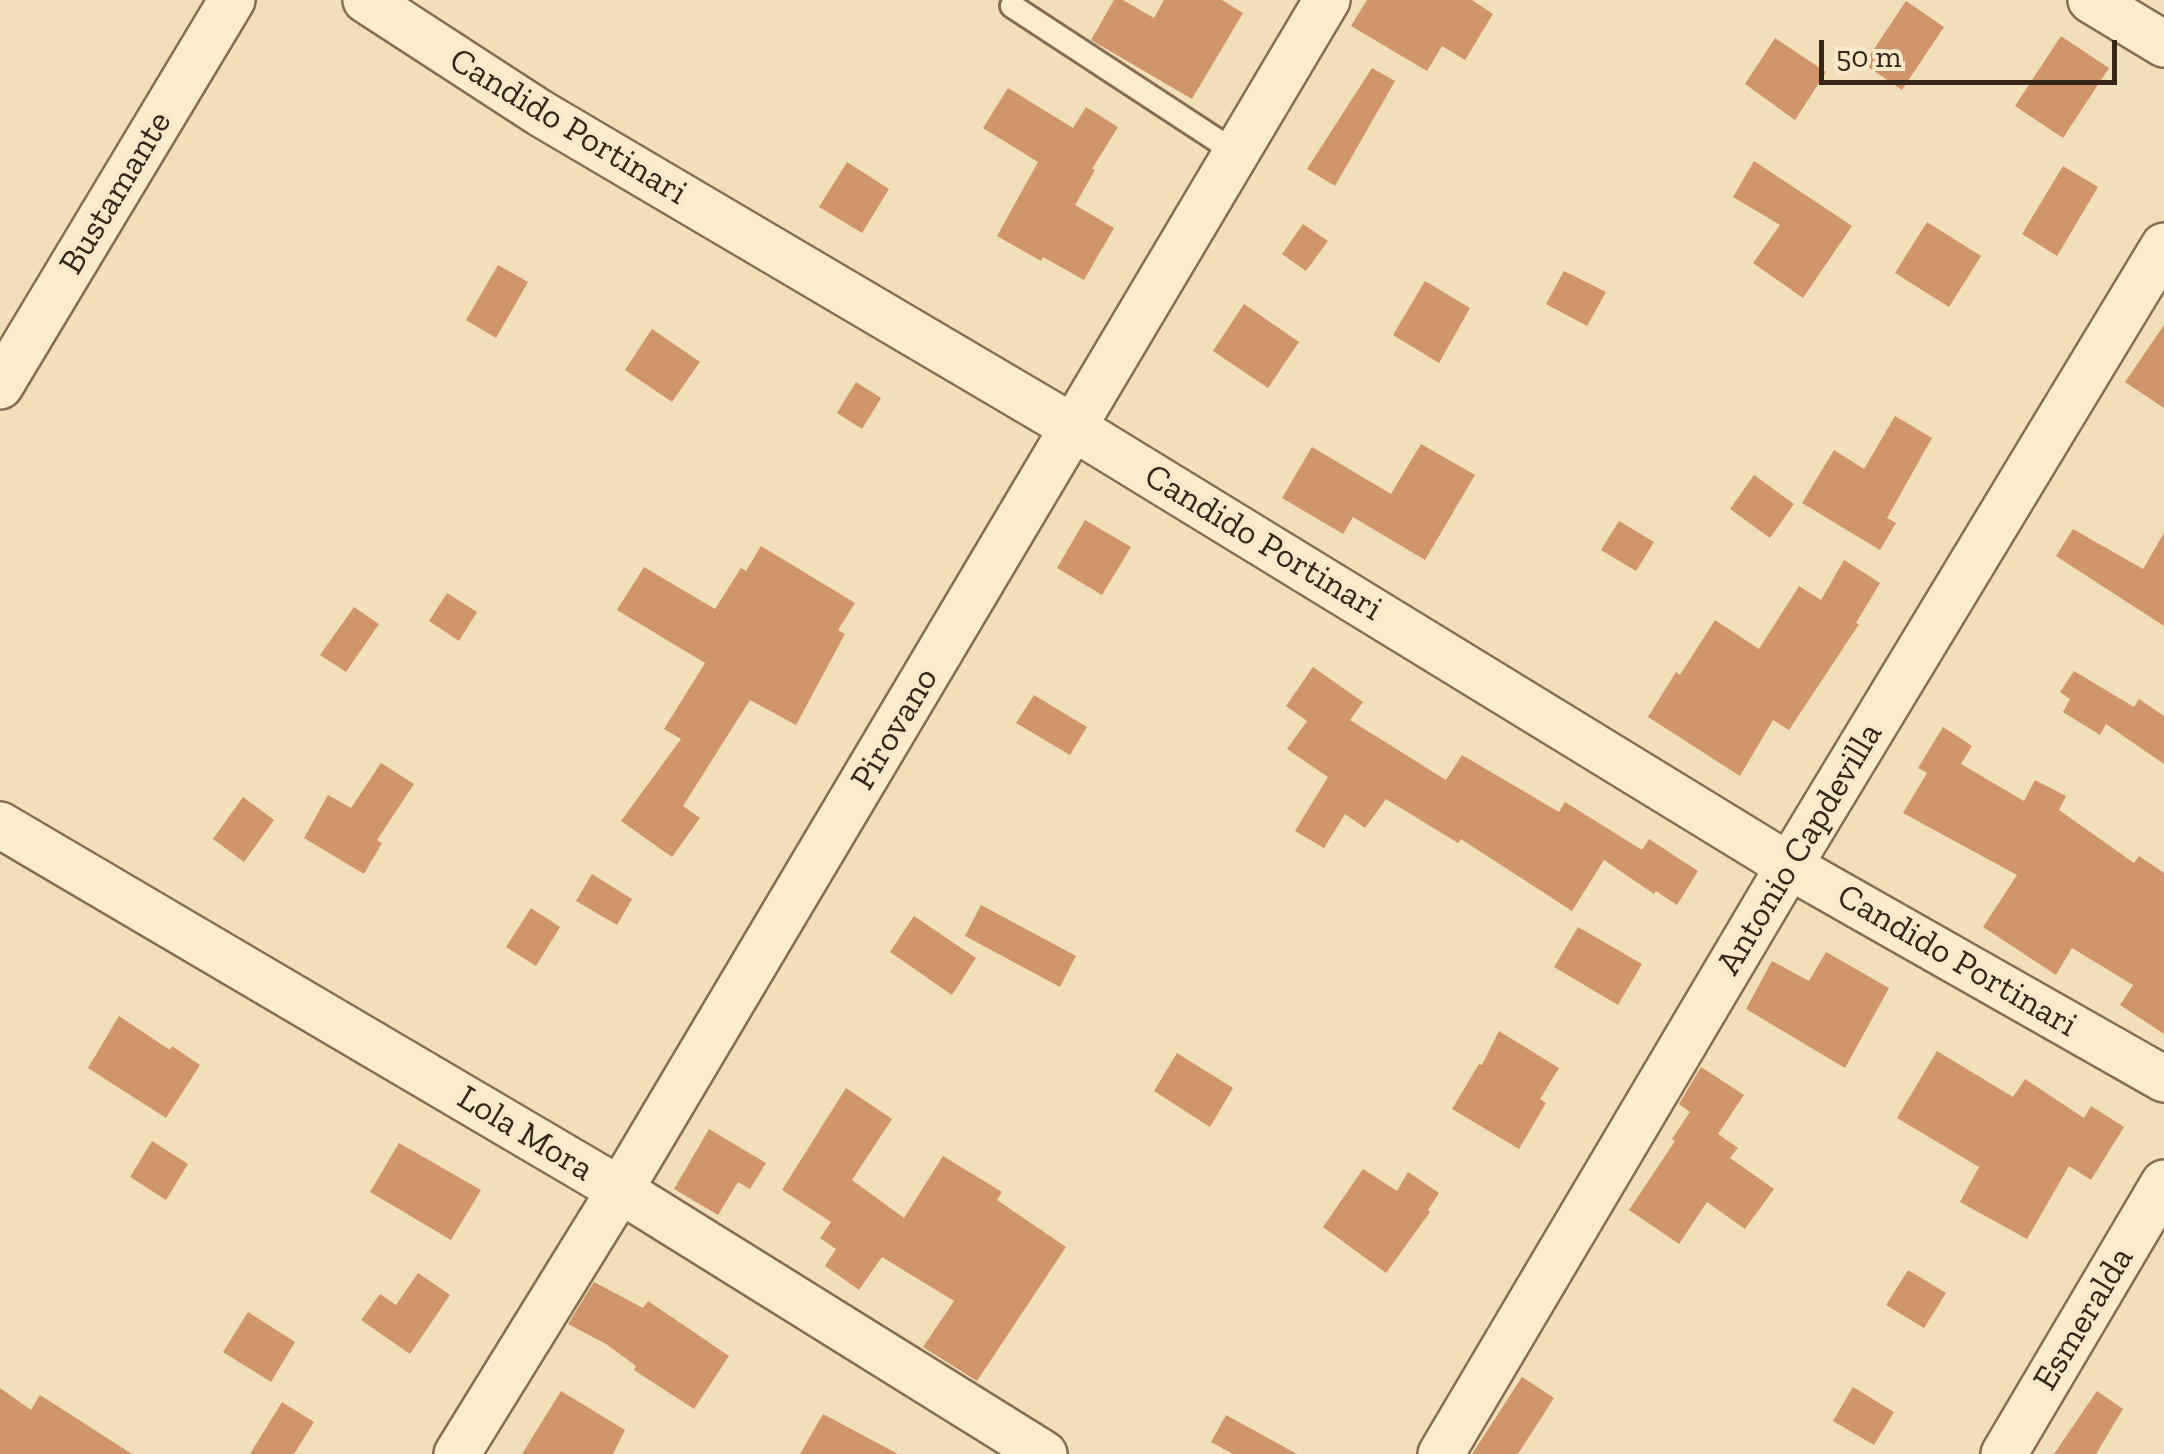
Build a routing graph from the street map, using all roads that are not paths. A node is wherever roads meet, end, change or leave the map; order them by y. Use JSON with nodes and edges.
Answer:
{"nodes":[{"id":1,"x":232,"y":0,"type":"edge"},
{"id":2,"x":366,"y":0,"type":"edge"},
{"id":3,"x":1327,"y":0,"type":"edge"},
{"id":4,"x":2091,"y":0,"type":"edge"},
{"id":5,"x":1012,"y":6,"type":"dead end"},
{"id":6,"x":2164,"y":44,"type":"edge"},
{"id":7,"x":1235,"y":152,"type":"junction"},
{"id":8,"x":2164,"y":246,"type":"edge"},
{"id":9,"x":0,"y":386,"type":"edge"},
{"id":10,"x":1074,"y":428,"type":"junction"},
{"id":11,"x":0,"y":825,"type":"edge"},
{"id":12,"x":1789,"y":866,"type":"junction"},
{"id":13,"x":2164,"y":1079,"type":"edge"},
{"id":14,"x":2164,"y":1183,"type":"edge"},
{"id":15,"x":620,"y":1190,"type":"junction"},
{"id":16,"x":457,"y":1454,"type":"edge"},
{"id":17,"x":1044,"y":1454,"type":"edge"},
{"id":18,"x":1440,"y":1454,"type":"edge"},
{"id":19,"x":2004,"y":1454,"type":"edge"}],
"edges":[{"from":1,"to":9,"type":"street","name":"Bustamante"},
{"from":2,"to":10,"type":"street","name":"Candido Portinari"},
{"from":3,"to":7,"type":"street","name":"Pirovano"},
{"from":4,"to":6,"type":"street"},
{"from":5,"to":7,"type":"lane"},
{"from":7,"to":10,"type":"street","name":"Pirovano"},
{"from":8,"to":12,"type":"street","name":"Antonio Capdevilla"},
{"from":10,"to":12,"type":"street","name":"Candido Portinari"},
{"from":10,"to":15,"type":"street","name":"Pirovano"},
{"from":11,"to":15,"type":"street","name":"Lola Mora"},
{"from":12,"to":13,"type":"street","name":"Candido Portinari"},
{"from":12,"to":18,"type":"street","name":"Antonio Capdevilla"},
{"from":14,"to":19,"type":"street","name":"Esmeralda"},
{"from":15,"to":16,"type":"street","name":"Pirovano"},
{"from":15,"to":17,"type":"street","name":"Lola Mora"}]}
